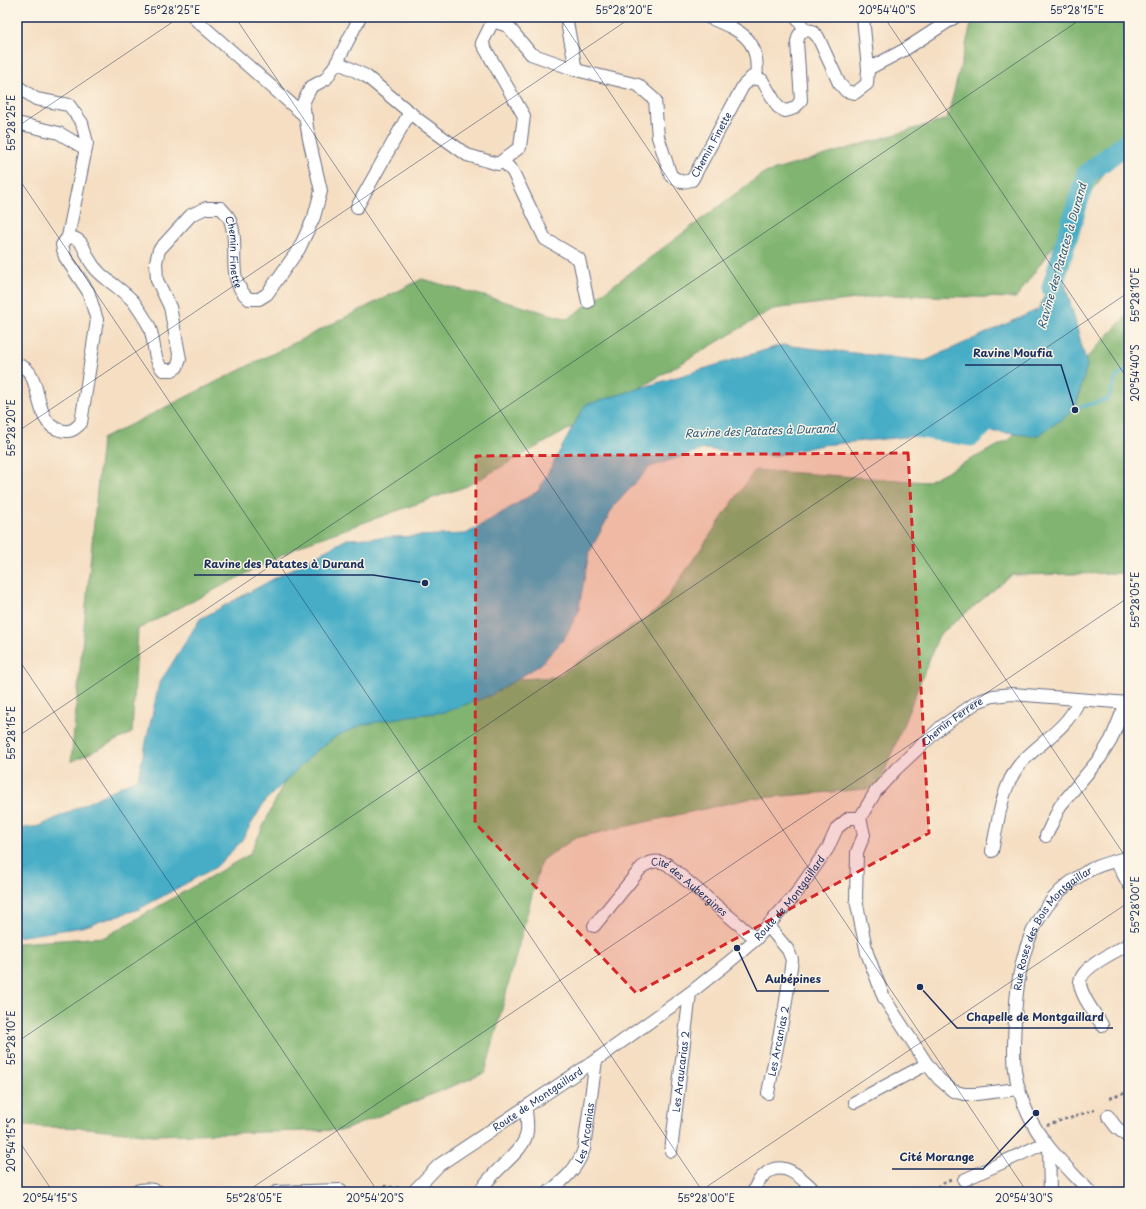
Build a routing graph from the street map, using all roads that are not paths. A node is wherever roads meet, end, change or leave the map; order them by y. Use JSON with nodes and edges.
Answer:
{"nodes":[{"id":1,"x":360,"y":17,"type":"edge"},
{"id":2,"x":566,"y":17,"type":"edge"},
{"id":3,"x":708,"y":17,"type":"edge"},
{"id":4,"x":796,"y":17,"type":"edge"},
{"id":5,"x":863,"y":17,"type":"edge"},
{"id":6,"x":955,"y":17,"type":"edge"},
{"id":7,"x":195,"y":18,"type":"dead end"},
{"id":8,"x":805,"y":30,"type":"junction"},
{"id":9,"x":337,"y":62,"type":"junction"},
{"id":10,"x":868,"y":69,"type":"junction"},
{"id":11,"x":576,"y":70,"type":"junction"},
{"id":12,"x":756,"y":79,"type":"junction"},
{"id":13,"x":17,"y":86,"type":"edge"},
{"id":14,"x":410,"y":112,"type":"junction"},
{"id":15,"x":306,"y":117,"type":"junction"},
{"id":16,"x":17,"y":123,"type":"edge"},
{"id":17,"x":86,"y":150,"type":"junction"},
{"id":18,"x":503,"y":161,"type":"junction"},
{"id":19,"x":357,"y":207,"type":"dead end"},
{"id":20,"x":68,"y":237,"type":"junction"},
{"id":21,"x":588,"y":302,"type":"dead end"},
{"id":22,"x":17,"y":365,"type":"edge"},
{"id":23,"x":1079,"y":700,"type":"junction"},
{"id":24,"x":1128,"y":703,"type":"edge"},
{"id":25,"x":860,"y":818,"type":"junction"},
{"id":26,"x":1046,"y":836,"type":"dead end"},
{"id":27,"x":992,"y":851,"type":"dead end"},
{"id":28,"x":1129,"y":857,"type":"edge"},
{"id":29,"x":1116,"y":861,"type":"junction"},
{"id":30,"x":1129,"y":885,"type":"edge"},
{"id":31,"x":594,"y":926,"type":"dead end"},
{"id":32,"x":768,"y":926,"type":"junction"},
{"id":33,"x":756,"y":939,"type":"junction"},
{"id":34,"x":1129,"y":944,"type":"edge"},
{"id":35,"x":690,"y":993,"type":"junction"},
{"id":36,"x":1102,"y":1025,"type":"dead end"},
{"id":37,"x":596,"y":1060,"type":"junction"},
{"id":38,"x":927,"y":1064,"type":"junction"},
{"id":39,"x":1018,"y":1089,"type":"junction"},
{"id":40,"x":768,"y":1093,"type":"dead end"},
{"id":41,"x":855,"y":1102,"type":"dead end"},
{"id":42,"x":526,"y":1108,"type":"junction"},
{"id":43,"x":1108,"y":1116,"type":"dead end"},
{"id":44,"x":1129,"y":1138,"type":"edge"},
{"id":45,"x":1047,"y":1145,"type":"junction"},
{"id":46,"x":671,"y":1151,"type":"dead end"},
{"id":47,"x":964,"y":1180,"type":"road end"},
{"id":48,"x":340,"y":1190,"type":"dead end"},
{"id":49,"x":415,"y":1190,"type":"edge"},
{"id":50,"x":134,"y":1192,"type":"edge"},
{"id":51,"x":159,"y":1192,"type":"edge"},
{"id":52,"x":276,"y":1192,"type":"edge"},
{"id":53,"x":480,"y":1192,"type":"edge"},
{"id":54,"x":549,"y":1192,"type":"edge"},
{"id":55,"x":754,"y":1192,"type":"edge"},
{"id":56,"x":816,"y":1192,"type":"edge"},
{"id":57,"x":1050,"y":1192,"type":"edge"},
{"id":58,"x":1090,"y":1192,"type":"edge"}],
"edges":[{"from":1,"to":9,"type":"street","name":"Chemin Finette"},
{"from":2,"to":11,"type":"street"},
{"from":3,"to":12,"type":"street"},
{"from":4,"to":8,"type":"street"},
{"from":5,"to":10,"type":"street"},
{"from":6,"to":10,"type":"street"},
{"from":7,"to":15,"type":"street"},
{"from":8,"to":10,"type":"street"},
{"from":8,"to":12,"type":"street"},
{"from":9,"to":14,"type":"street"},
{"from":9,"to":15,"type":"street","name":"Chemin Finette"},
{"from":11,"to":12,"type":"street","name":"Chemin Finette"},
{"from":11,"to":18,"type":"street","name":"Chemin Finette"},
{"from":13,"to":17,"type":"street"},
{"from":14,"to":18,"type":"street"},
{"from":14,"to":19,"type":"street"},
{"from":15,"to":20,"type":"street","name":"Chemin Finette"},
{"from":16,"to":17,"type":"street"},
{"from":17,"to":20,"type":"street"},
{"from":18,"to":21,"type":"street"},
{"from":20,"to":22,"type":"street"},
{"from":23,"to":24,"type":"street","name":"Chemin Ferrere"},
{"from":23,"to":25,"type":"street","name":"Chemin Ferrere"},
{"from":23,"to":27,"type":"street"},
{"from":24,"to":26,"type":"street","name":"Chemin Ferrere"},
{"from":25,"to":32,"type":"street","name":"Route de Montgaillard"},
{"from":25,"to":38,"type":"street"},
{"from":28,"to":29,"type":"street","name":"Rue Roses des Bois Montgaillar"},
{"from":29,"to":30,"type":"street"},
{"from":29,"to":39,"type":"street","name":"Rue Roses des Bois Montgaillar"},
{"from":31,"to":33,"type":"street","name":"Cité des Aubergines"},
{"from":32,"to":33,"type":"street","name":"Route de Montgaillard"},
{"from":32,"to":40,"type":"street","name":"Les Arcanias 2"},
{"from":33,"to":35,"type":"street","name":"Route de Montgaillard"},
{"from":34,"to":36,"type":"street"},
{"from":35,"to":37,"type":"street","name":"Route de Montgaillard"},
{"from":35,"to":46,"type":"street","name":"Les Araucarias 2"},
{"from":37,"to":42,"type":"street","name":"Route de Montgaillard"},
{"from":37,"to":54,"type":"street","name":"Les Arcanias"},
{"from":38,"to":39,"type":"street"},
{"from":38,"to":41,"type":"street"},
{"from":39,"to":45,"type":"street","name":"Rue Roses des Bois Montgaillar"},
{"from":42,"to":49,"type":"street","name":"Route de Montgaillard"},
{"from":42,"to":53,"type":"street"},
{"from":43,"to":44,"type":"street"},
{"from":45,"to":47,"type":"street"},
{"from":45,"to":57,"type":"street"},
{"from":45,"to":58,"type":"street","name":"Rue Roses des Bois Montgaillar"},
{"from":48,"to":52,"type":"street"},
{"from":50,"to":51,"type":"street"},
{"from":55,"to":56,"type":"street"}]}
